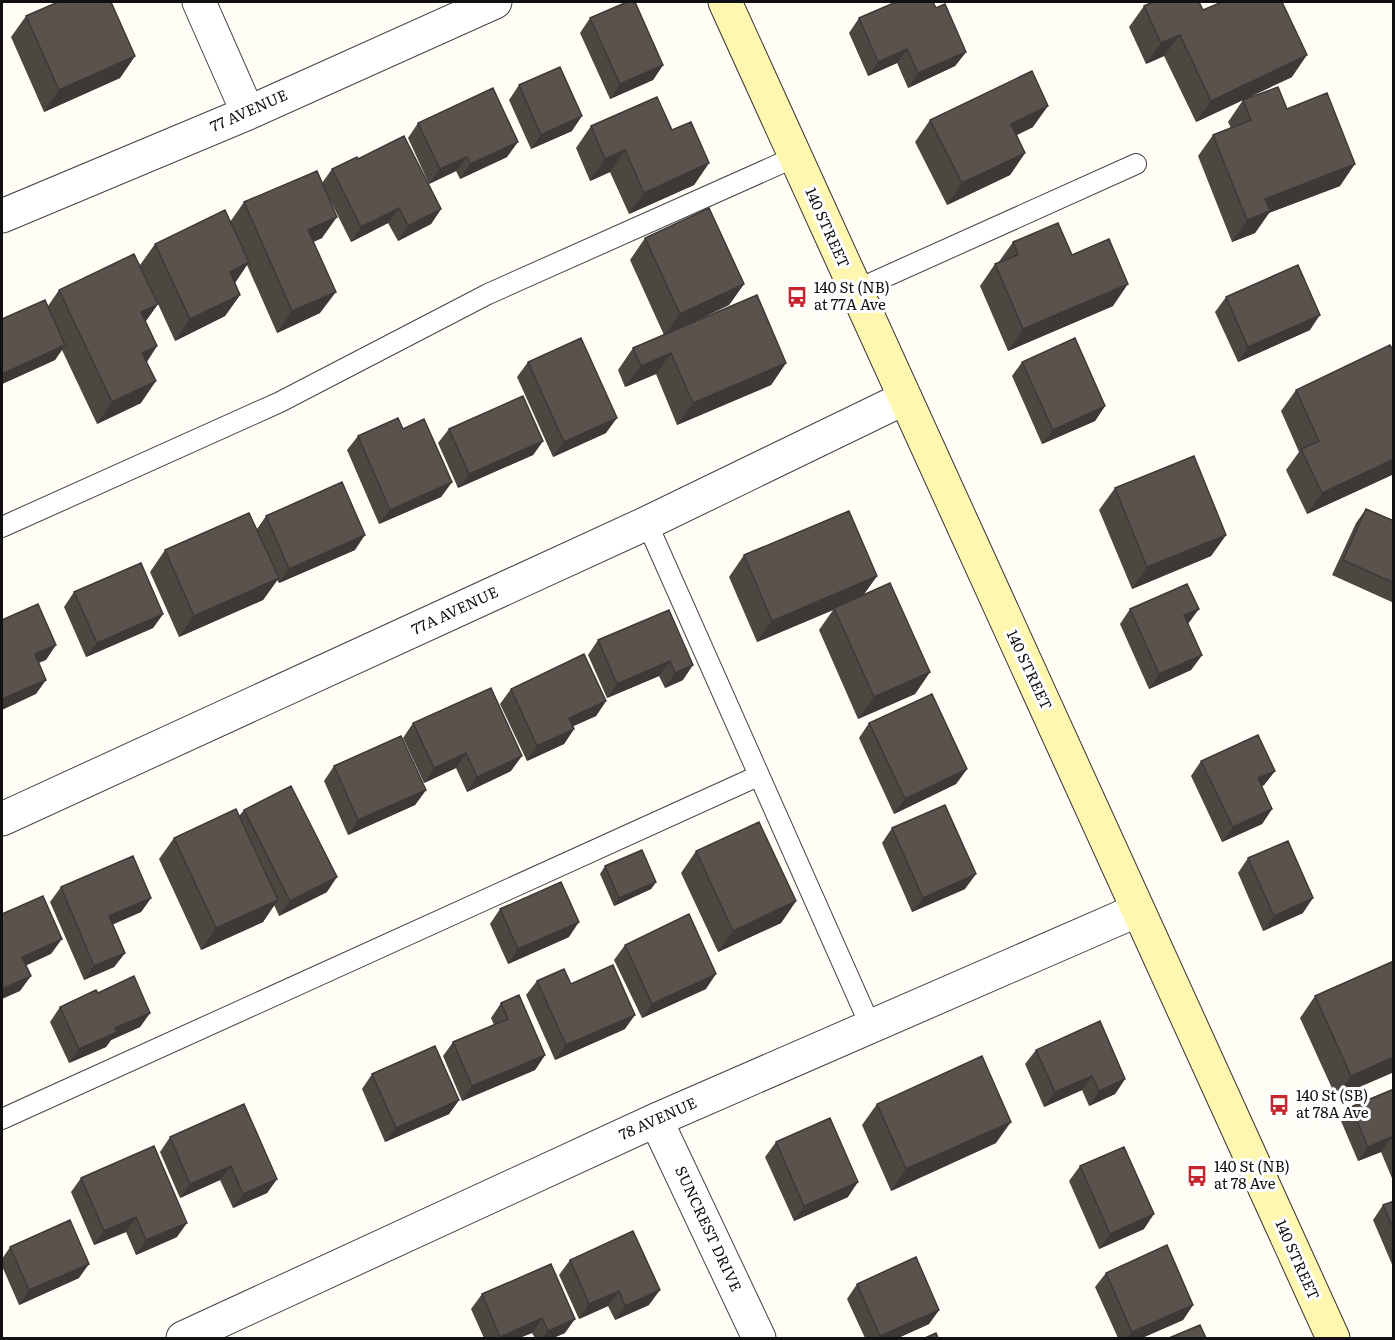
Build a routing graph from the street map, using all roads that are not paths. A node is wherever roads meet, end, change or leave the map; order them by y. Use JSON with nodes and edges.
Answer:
{"nodes":[{"id":1,"x":199,"y":2,"type":"edge"},
{"id":2,"x":495,"y":2,"type":"edge"},
{"id":3,"x":725,"y":2,"type":"edge"},
{"id":4,"x":248,"y":112,"type":"junction"},
{"id":5,"x":795,"y":157,"type":"junction"},
{"id":6,"x":1137,"y":164,"type":"dead end"},
{"id":7,"x":2,"y":216,"type":"edge"},
{"id":8,"x":856,"y":290,"type":"junction"},
{"id":9,"x":905,"y":398,"type":"junction"},
{"id":10,"x":647,"y":523,"type":"junction"},
{"id":11,"x":2,"y":527,"type":"edge"},
{"id":12,"x":758,"y":776,"type":"junction"},
{"id":13,"x":2,"y":819,"type":"edge"},
{"id":14,"x":1138,"y":909,"type":"junction"},
{"id":15,"x":870,"y":1025,"type":"junction"},
{"id":16,"x":2,"y":1119,"type":"edge"},
{"id":17,"x":656,"y":1120,"type":"junction"},
{"id":18,"x":183,"y":1338,"type":"edge"},
{"id":19,"x":759,"y":1338,"type":"edge"},
{"id":20,"x":1333,"y":1338,"type":"edge"}],
"edges":[{"from":1,"to":4,"type":"street"},
{"from":2,"to":4,"type":"street","name":"77 AVENUE"},
{"from":3,"to":5,"type":"main road","name":"140 STREET"},
{"from":4,"to":7,"type":"street","name":"77 AVENUE"},
{"from":5,"to":8,"type":"main road","name":"140 STREET"},
{"from":5,"to":11,"type":"lane"},
{"from":6,"to":8,"type":"lane"},
{"from":8,"to":9,"type":"main road","name":"140 STREET"},
{"from":9,"to":10,"type":"street","name":"77A AVENUE"},
{"from":9,"to":14,"type":"main road","name":"140 STREET"},
{"from":10,"to":12,"type":"lane"},
{"from":10,"to":13,"type":"street","name":"77A AVENUE"},
{"from":12,"to":15,"type":"lane"},
{"from":12,"to":16,"type":"lane"},
{"from":14,"to":15,"type":"street","name":"78 AVENUE"},
{"from":14,"to":20,"type":"main road","name":"140 STREET"},
{"from":15,"to":17,"type":"street","name":"78 AVENUE"},
{"from":17,"to":18,"type":"street","name":"78 AVENUE"},
{"from":17,"to":19,"type":"street","name":"SUNCREST DRIVE"}]}
